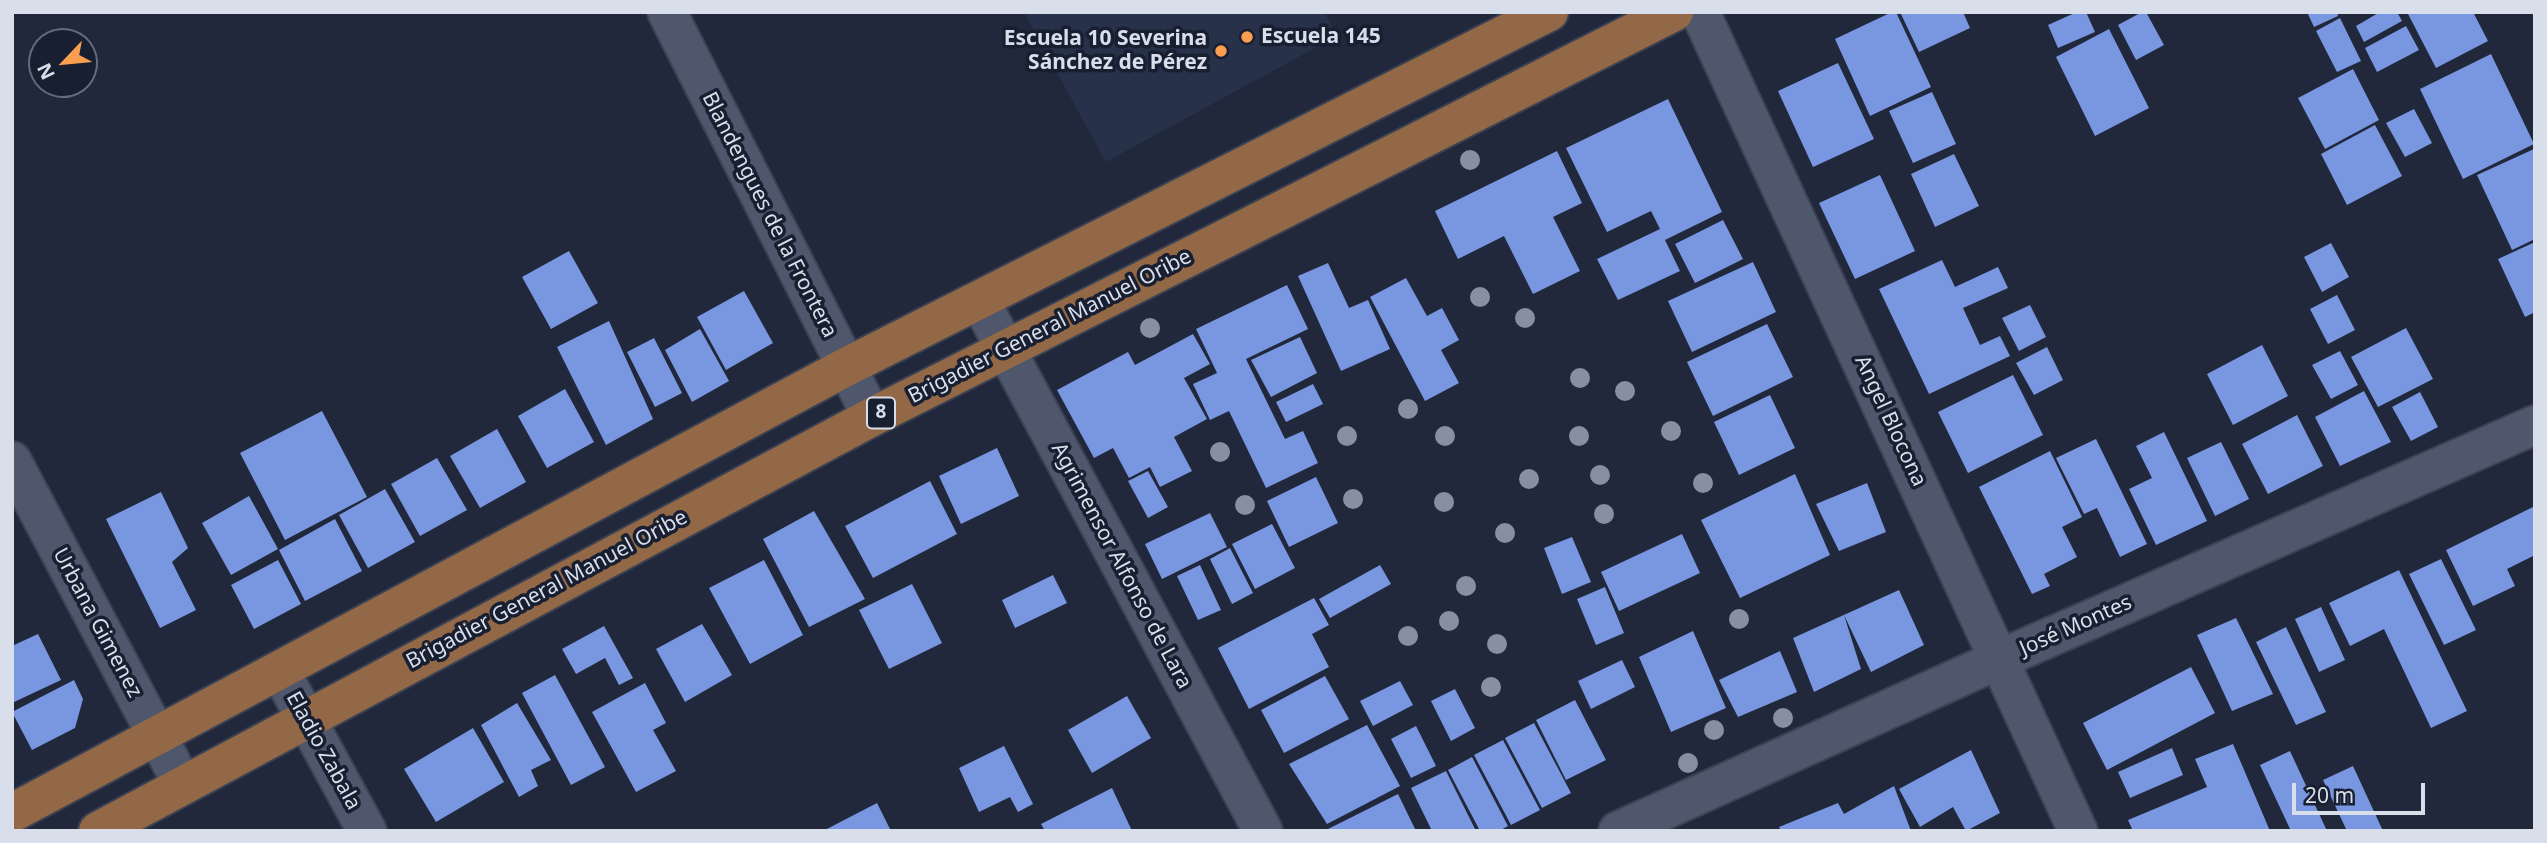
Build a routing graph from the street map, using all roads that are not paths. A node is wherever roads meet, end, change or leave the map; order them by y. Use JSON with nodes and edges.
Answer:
{"nodes":[{"id":1,"x":667,"y":12,"type":"edge"},
{"id":2,"x":1549,"y":12,"type":"edge"},
{"id":3,"x":1674,"y":12,"type":"edge"},
{"id":4,"x":1700,"y":12,"type":"edge"},
{"id":5,"x":980,"y":301,"type":"junction"},
{"id":6,"x":1005,"y":350,"type":"junction"},
{"id":7,"x":846,"y":367,"type":"junction"},
{"id":8,"x":872,"y":417,"type":"junction"},
{"id":9,"x":2535,"y":425,"type":"edge"},
{"id":10,"x":12,"y":461,"type":"edge"},
{"id":11,"x":2000,"y":659,"type":"junction"},
{"id":12,"x":280,"y":671,"type":"junction"},
{"id":13,"x":305,"y":719,"type":"junction"},
{"id":14,"x":156,"y":735,"type":"junction"},
{"id":15,"x":183,"y":785,"type":"junction"},
{"id":16,"x":12,"y":813,"type":"edge"},
{"id":17,"x":98,"y":831,"type":"edge"},
{"id":18,"x":367,"y":831,"type":"edge"},
{"id":19,"x":1264,"y":831,"type":"edge"},
{"id":20,"x":1618,"y":831,"type":"edge"},
{"id":21,"x":2078,"y":831,"type":"edge"}],
"edges":[{"from":1,"to":7,"type":"street","name":"Blandengues de la Frontera"},
{"from":2,"to":5,"type":"main road"},
{"from":3,"to":6,"type":"main road","name":"Brigadier General Manuel Oribe","number":"8"},
{"from":4,"to":11,"type":"street","name":"Angel Blocona"},
{"from":5,"to":6,"type":"street","name":"Agrimensor Alfonso de Lara"},
{"from":5,"to":7,"type":"main road"},
{"from":6,"to":8,"type":"main road","name":"Brigadier General Manuel Oribe","number":"8"},
{"from":6,"to":19,"type":"street","name":"Agrimensor Alfonso de Lara"},
{"from":7,"to":8,"type":"street","name":"Blandengues de la Frontera"},
{"from":7,"to":12,"type":"main road"},
{"from":8,"to":13,"type":"main road","name":"Brigadier General Manuel Oribe","number":"8"},
{"from":9,"to":11,"type":"street","name":"José Montes"},
{"from":10,"to":14,"type":"street","name":"Urbana Gimenez"},
{"from":11,"to":20,"type":"street","name":"José Montes"},
{"from":11,"to":21,"type":"street","name":"Angel Blocona"},
{"from":12,"to":13,"type":"street","name":"Eladio Zabala"},
{"from":12,"to":14,"type":"main road"},
{"from":13,"to":15,"type":"main road","name":"Brigadier General Manuel Oribe","number":"8"},
{"from":13,"to":18,"type":"street","name":"Eladio Zabala"},
{"from":14,"to":15,"type":"street","name":"Urbana Gimenez"},
{"from":14,"to":16,"type":"main road"},
{"from":15,"to":17,"type":"main road","name":"Brigadier General Manuel Oribe","number":"8"}]}
